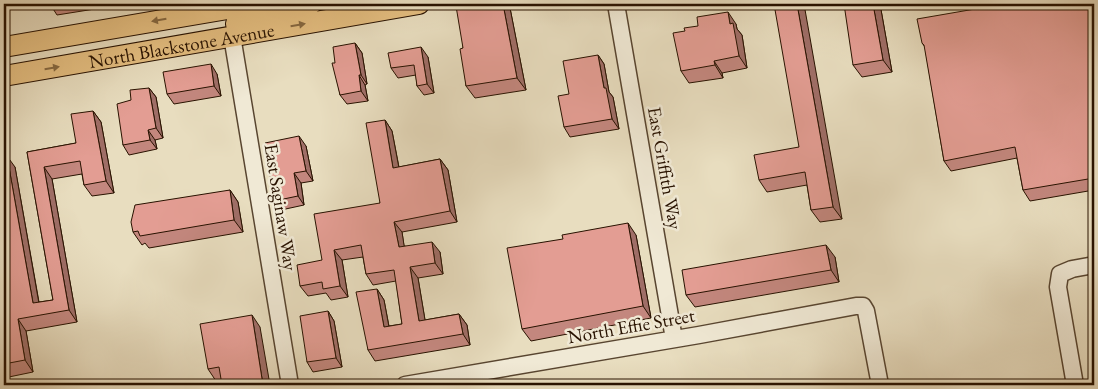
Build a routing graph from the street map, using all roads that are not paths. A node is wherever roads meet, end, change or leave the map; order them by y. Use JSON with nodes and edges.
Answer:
{"nodes":[{"id":1,"x":256,"y":4,"type":"edge"},
{"id":2,"x":311,"y":4,"type":"edge"},
{"id":3,"x":419,"y":4,"type":"edge"},
{"id":4,"x":616,"y":4,"type":"edge"},
{"id":5,"x":224,"y":6,"type":"edge"},
{"id":6,"x":232,"y":36,"type":"junction"},
{"id":7,"x":4,"y":47,"type":"edge"},
{"id":8,"x":159,"y":49,"type":"junction"},
{"id":9,"x":4,"y":76,"type":"edge"},
{"id":10,"x":1094,"y":265,"type":"edge"},
{"id":11,"x":674,"y":339,"type":"junction"},
{"id":12,"x":483,"y":378,"type":"edge"},
{"id":13,"x":290,"y":385,"type":"edge"},
{"id":14,"x":405,"y":385,"type":"edge"},
{"id":15,"x":880,"y":385,"type":"edge"},
{"id":16,"x":1075,"y":385,"type":"edge"}],
"edges":[{"from":1,"to":5,"type":"main road","name":"North Blackstone Avenue"},
{"from":2,"to":6,"type":"main road"},
{"from":6,"to":3,"type":"main road","name":"North Blackstone Avenue","one_way":true},
{"from":4,"to":11,"type":"street","name":"East Griffith Way"},
{"from":5,"to":7,"type":"main road","name":"North Blackstone Avenue","one_way":true},
{"from":5,"to":8,"type":"main road"},
{"from":6,"to":8,"type":"main road","name":"North Blackstone Avenue"},
{"from":6,"to":13,"type":"street","name":"East Saginaw Way"},
{"from":9,"to":8,"type":"main road","name":"North Blackstone Avenue","one_way":true},
{"from":10,"to":16,"type":"street"},
{"from":11,"to":12,"type":"street","name":"North Effie Street"},
{"from":11,"to":15,"type":"street","name":"North Effie Street"},
{"from":12,"to":14,"type":"street","name":"North Effie Street"}]}
